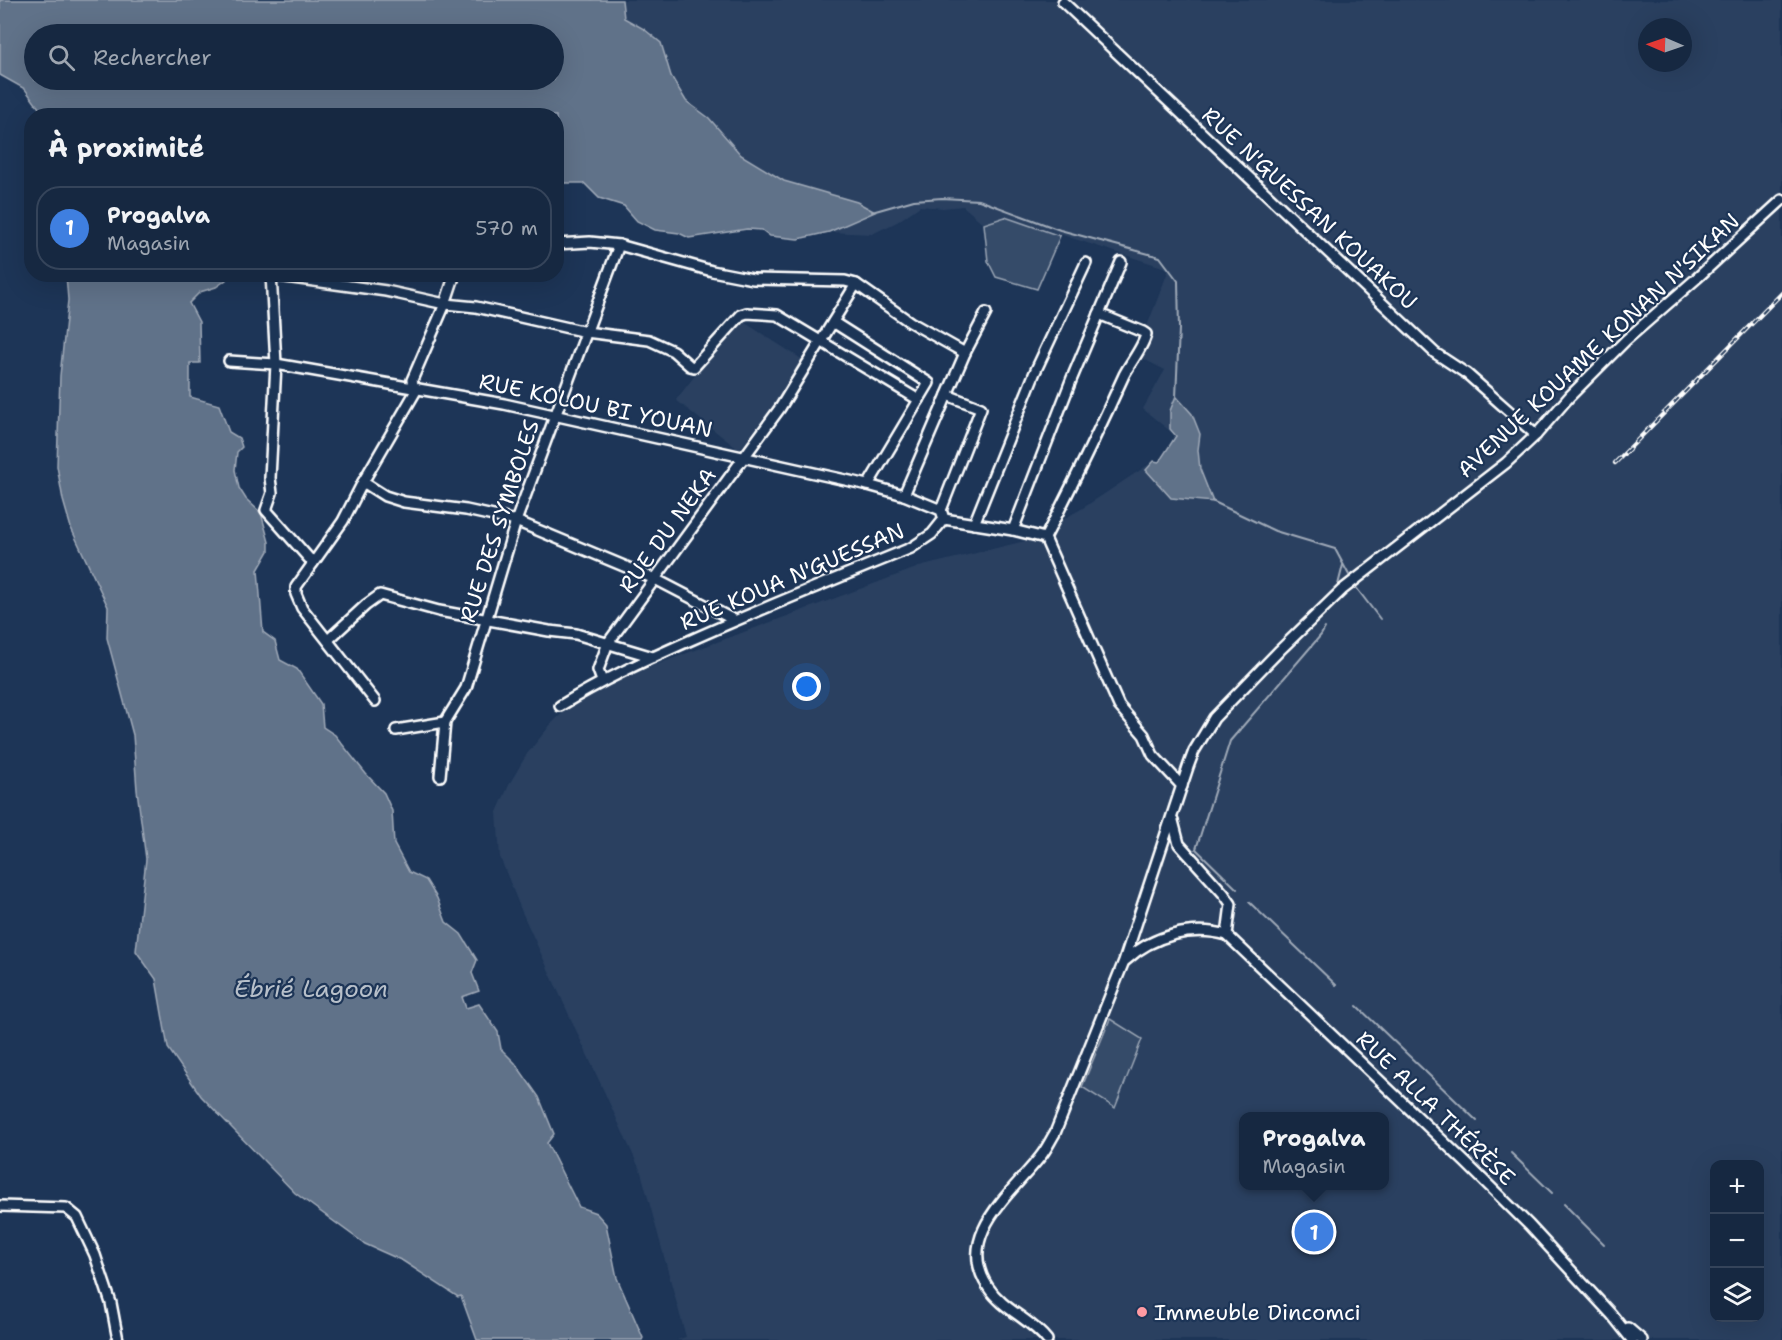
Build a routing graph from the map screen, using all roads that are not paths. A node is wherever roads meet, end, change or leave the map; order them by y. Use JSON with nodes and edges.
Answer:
{"nodes":[{"id":1,"x":1063,"y":2,"type":"dead end"},
{"id":2,"x":1782,"y":200,"type":"edge"},
{"id":3,"x":564,"y":244,"type":"edge"},
{"id":4,"x":619,"y":245,"type":"junction"},
{"id":5,"x":1121,"y":262,"type":"dead end"},
{"id":6,"x":1086,"y":263,"type":"dead end"},
{"id":7,"x":271,"y":282,"type":"edge"},
{"id":8,"x":321,"y":282,"type":"edge"},
{"id":9,"x":453,"y":282,"type":"edge"},
{"id":10,"x":856,"y":284,"type":"junction"},
{"id":11,"x":446,"y":304,"type":"junction"},
{"id":12,"x":986,"y":313,"type":"dead end"},
{"id":13,"x":1100,"y":314,"type":"junction"},
{"id":14,"x":833,"y":322,"type":"junction"},
{"id":15,"x":586,"y":332,"type":"junction"},
{"id":16,"x":821,"y":340,"type":"junction"},
{"id":17,"x":965,"y":353,"type":"junction"},
{"id":18,"x":229,"y":361,"type":"dead end"},
{"id":19,"x":276,"y":364,"type":"junction"},
{"id":20,"x":417,"y":389,"type":"junction"},
{"id":21,"x":947,"y":395,"type":"junction"},
{"id":22,"x":919,"y":400,"type":"junction"},
{"id":23,"x":555,"y":416,"type":"junction"},
{"id":24,"x":1536,"y":435,"type":"junction"},
{"id":25,"x":744,"y":457,"type":"junction"},
{"id":26,"x":363,"y":482,"type":"junction"},
{"id":27,"x":868,"y":485,"type":"junction"},
{"id":28,"x":904,"y":495,"type":"junction"},
{"id":29,"x":943,"y":515,"type":"junction"},
{"id":30,"x":516,"y":521,"type":"junction"},
{"id":31,"x":974,"y":524,"type":"junction"},
{"id":32,"x":1013,"y":530,"type":"junction"},
{"id":33,"x":1045,"y":538,"type":"junction"},
{"id":34,"x":313,"y":563,"type":"junction"},
{"id":35,"x":655,"y":579,"type":"junction"},
{"id":36,"x":485,"y":619,"type":"junction"},
{"id":37,"x":735,"y":620,"type":"junction"},
{"id":38,"x":328,"y":640,"type":"junction"},
{"id":39,"x":608,"y":643,"type":"junction"},
{"id":40,"x":653,"y":657,"type":"junction"},
{"id":41,"x":602,"y":681,"type":"junction"},
{"id":42,"x":375,"y":700,"type":"dead end"},
{"id":43,"x":560,"y":706,"type":"dead end"},
{"id":44,"x":445,"y":722,"type":"junction"},
{"id":45,"x":396,"y":730,"type":"dead end"},
{"id":46,"x":440,"y":776,"type":"dead end"},
{"id":47,"x":1182,"y":786,"type":"junction"},
{"id":48,"x":1172,"y":819,"type":"junction"},
{"id":49,"x":1227,"y":935,"type":"junction"},
{"id":50,"x":1124,"y":962,"type":"junction"},
{"id":51,"x":0,"y":1206,"type":"edge"},
{"id":52,"x":1612,"y":1315,"type":"junction"},
{"id":53,"x":117,"y":1340,"type":"edge"},
{"id":54,"x":1047,"y":1340,"type":"edge"},
{"id":55,"x":1632,"y":1340,"type":"edge"},
{"id":56,"x":1642,"y":1340,"type":"edge"}],
"edges":[{"from":1,"to":24,"type":"street","name":"RUE N'GUESSAN KOUAKOU"},
{"from":2,"to":24,"type":"street","name":"AVENUE KOUAME KONAN N'SIKAN"},
{"from":3,"to":4,"type":"street"},
{"from":4,"to":10,"type":"street"},
{"from":4,"to":15,"type":"street","name":"RUE DES SYMBOLES"},
{"from":5,"to":13,"type":"street"},
{"from":6,"to":31,"type":"street"},
{"from":7,"to":19,"type":"street"},
{"from":8,"to":11,"type":"street"},
{"from":9,"to":11,"type":"street"},
{"from":10,"to":14,"type":"street","name":"RUE DU NEKA"},
{"from":10,"to":17,"type":"street"},
{"from":11,"to":15,"type":"street"},
{"from":11,"to":20,"type":"street"},
{"from":12,"to":17,"type":"street"},
{"from":13,"to":32,"type":"street"},
{"from":13,"to":33,"type":"street"},
{"from":14,"to":16,"type":"street","name":"RUE DU NEKA"},
{"from":14,"to":22,"type":"street"},
{"from":15,"to":16,"type":"street"},
{"from":15,"to":23,"type":"street","name":"RUE DES SYMBOLES"},
{"from":16,"to":22,"type":"street"},
{"from":16,"to":25,"type":"street","name":"RUE DU NEKA"},
{"from":17,"to":21,"type":"street"},
{"from":18,"to":19,"type":"street","name":"RUE KOLOU BI YOUAN"},
{"from":19,"to":20,"type":"street","name":"RUE KOLOU BI YOUAN"},
{"from":19,"to":34,"type":"street"},
{"from":20,"to":23,"type":"street","name":"RUE KOLOU BI YOUAN"},
{"from":20,"to":26,"type":"street"},
{"from":21,"to":28,"type":"street"},
{"from":21,"to":29,"type":"street"},
{"from":22,"to":27,"type":"street"},
{"from":23,"to":25,"type":"street","name":"RUE KOLOU BI YOUAN"},
{"from":23,"to":30,"type":"street","name":"RUE DES SYMBOLES"},
{"from":24,"to":47,"type":"street","name":"AVENUE KOUAME KONAN N'SIKAN"},
{"from":25,"to":27,"type":"street","name":"RUE KOLOU BI YOUAN"},
{"from":25,"to":35,"type":"street","name":"RUE DU NEKA"},
{"from":26,"to":30,"type":"street"},
{"from":26,"to":34,"type":"street"},
{"from":27,"to":28,"type":"street","name":"RUE KOLOU BI YOUAN"},
{"from":28,"to":29,"type":"street","name":"RUE KOLOU BI YOUAN"},
{"from":29,"to":31,"type":"street"},
{"from":29,"to":37,"type":"street","name":"RUE KOUA N'GUESSAN"},
{"from":30,"to":35,"type":"street"},
{"from":30,"to":36,"type":"street","name":"RUE DES SYMBOLES"},
{"from":31,"to":32,"type":"street"},
{"from":32,"to":33,"type":"street"},
{"from":33,"to":47,"type":"street"},
{"from":34,"to":38,"type":"street"},
{"from":35,"to":37,"type":"street"},
{"from":35,"to":39,"type":"street","name":"RUE DU NEKA"},
{"from":36,"to":38,"type":"street"},
{"from":36,"to":39,"type":"street"},
{"from":36,"to":44,"type":"street","name":"RUE DES SYMBOLES"},
{"from":37,"to":40,"type":"street","name":"RUE KOUA N'GUESSAN"},
{"from":38,"to":42,"type":"street"},
{"from":39,"to":40,"type":"street"},
{"from":39,"to":41,"type":"street","name":"RUE DU NEKA"},
{"from":40,"to":41,"type":"street","name":"RUE KOUA N'GUESSAN"},
{"from":41,"to":43,"type":"street","name":"RUE KOUA N'GUESSAN"},
{"from":44,"to":45,"type":"street"},
{"from":44,"to":46,"type":"street","name":"RUE DES SYMBOLES"},
{"from":47,"to":48,"type":"street","name":"AVENUE KOUAME KONAN N'SIKAN"},
{"from":48,"to":49,"type":"street"},
{"from":48,"to":50,"type":"street","name":"AVENUE KOUAME KONAN N'SIKAN"},
{"from":49,"to":50,"type":"street"},
{"from":49,"to":52,"type":"street","name":"RUE ALLA THÉRÈSE"},
{"from":50,"to":54,"type":"street","name":"AVENUE KOUAME KONAN N'SIKAN"},
{"from":51,"to":53,"type":"street"},
{"from":52,"to":55,"type":"street","name":"RUE ALLA THÉRÈSE"},
{"from":52,"to":56,"type":"street","name":"RUE ALLA THÉRÈSE"}]}
